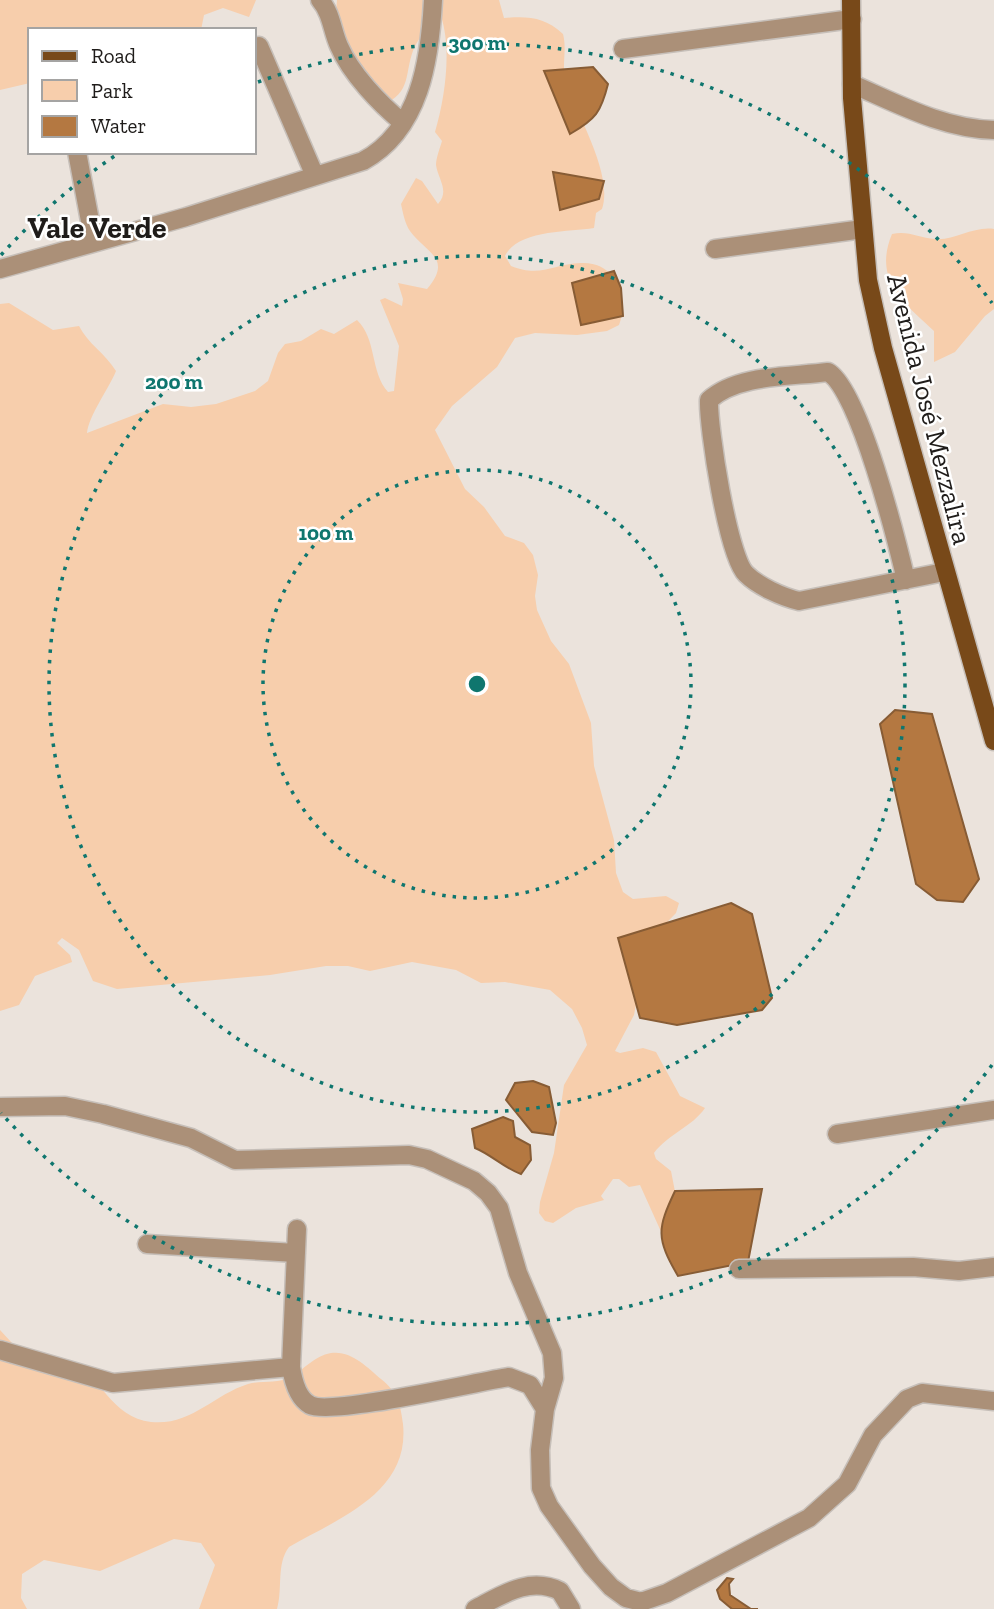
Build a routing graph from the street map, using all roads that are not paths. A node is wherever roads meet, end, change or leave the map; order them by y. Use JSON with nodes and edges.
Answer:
{"nodes":[{"id":1,"x":320,"y":0,"type":"edge"},
{"id":2,"x":433,"y":0,"type":"edge"},
{"id":3,"x":851,"y":0,"type":"edge"},
{"id":4,"x":852,"y":19,"type":"junction"},
{"id":5,"x":259,"y":46,"type":"dead end"},
{"id":6,"x":623,"y":49,"type":"dead end"},
{"id":7,"x":852,"y":85,"type":"junction"},
{"id":8,"x":403,"y":123,"type":"junction"},
{"id":9,"x":994,"y":130,"type":"edge"},
{"id":10,"x":77,"y":154,"type":"edge"},
{"id":11,"x":315,"y":176,"type":"junction"},
{"id":12,"x":863,"y":229,"type":"junction"},
{"id":13,"x":94,"y":242,"type":"junction"},
{"id":14,"x":715,"y":249,"type":"dead end"},
{"id":15,"x":0,"y":269,"type":"edge"},
{"id":16,"x":944,"y":572,"type":"junction"},
{"id":17,"x":906,"y":580,"type":"junction"},
{"id":18,"x":994,"y":741,"type":"edge"},
{"id":19,"x":0,"y":1107,"type":"edge"},
{"id":20,"x":994,"y":1110,"type":"edge"},
{"id":21,"x":837,"y":1134,"type":"dead end"},
{"id":22,"x":297,"y":1229,"type":"dead end"},
{"id":23,"x":148,"y":1244,"type":"dead end"},
{"id":24,"x":296,"y":1253,"type":"junction"},
{"id":25,"x":994,"y":1267,"type":"edge"},
{"id":26,"x":739,"y":1269,"type":"dead end"},
{"id":27,"x":0,"y":1350,"type":"edge"},
{"id":28,"x":291,"y":1367,"type":"junction"},
{"id":29,"x":994,"y":1401,"type":"edge"},
{"id":30,"x":545,"y":1409,"type":"junction"},
{"id":31,"x":649,"y":1604,"type":"edge"},
{"id":32,"x":475,"y":1609,"type":"edge"},
{"id":33,"x":571,"y":1609,"type":"edge"}],
"edges":[{"from":1,"to":8,"type":"street"},
{"from":2,"to":8,"type":"street"},
{"from":3,"to":4,"type":"main road","name":"Avenida José Mezzalira"},
{"from":4,"to":6,"type":"street"},
{"from":4,"to":7,"type":"main road","name":"Avenida José Mezzalira"},
{"from":5,"to":11,"type":"street"},
{"from":7,"to":9,"type":"street"},
{"from":7,"to":12,"type":"main road","name":"Avenida José Mezzalira"},
{"from":8,"to":11,"type":"street"},
{"from":10,"to":13,"type":"street"},
{"from":11,"to":13,"type":"street"},
{"from":12,"to":14,"type":"street"},
{"from":12,"to":16,"type":"main road","name":"Avenida José Mezzalira"},
{"from":13,"to":15,"type":"street"},
{"from":16,"to":17,"type":"street"},
{"from":16,"to":18,"type":"main road","name":"Avenida José Mezzalira"},
{"from":17,"to":17,"type":"street"},
{"from":19,"to":30,"type":"street"},
{"from":20,"to":21,"type":"street"},
{"from":22,"to":24,"type":"street"},
{"from":23,"to":24,"type":"street"},
{"from":24,"to":28,"type":"street"},
{"from":25,"to":26,"type":"street"},
{"from":27,"to":28,"type":"street"},
{"from":28,"to":30,"type":"street"},
{"from":29,"to":31,"type":"street"},
{"from":30,"to":31,"type":"street"},
{"from":32,"to":33,"type":"street"}]}
